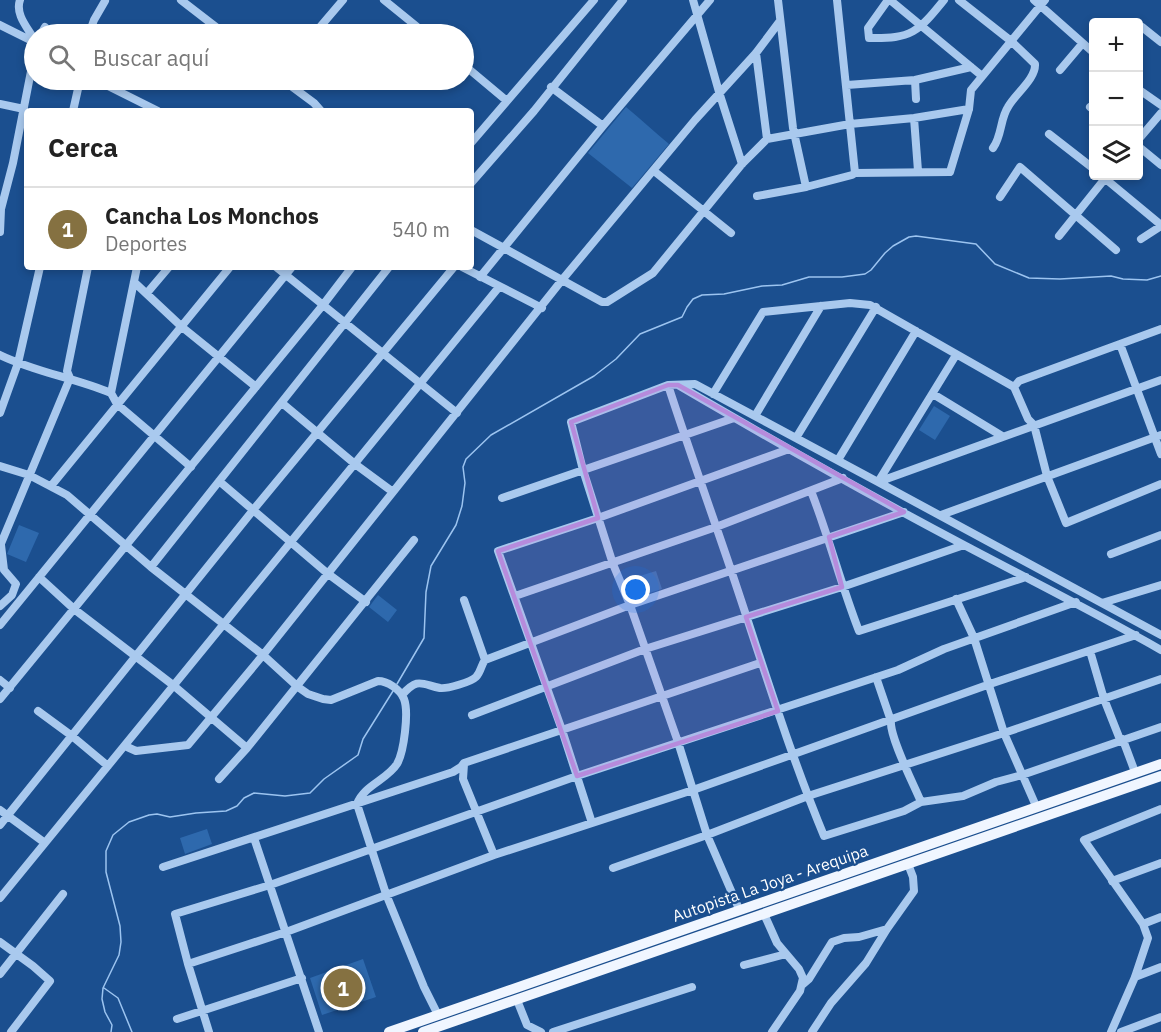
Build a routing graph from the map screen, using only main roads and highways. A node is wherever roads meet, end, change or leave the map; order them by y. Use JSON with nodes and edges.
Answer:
{"nodes":[{"id":1,"x":1161,"y":764,"type":"edge"},
{"id":2,"x":1161,"y":776,"type":"edge"},
{"id":3,"x":389,"y":1032,"type":"edge"},
{"id":4,"x":423,"y":1032,"type":"edge"}],
"edges":[{"from":1,"to":3,"type":"main road","name":"Autopista La Joya - Arequipa"},
{"from":2,"to":4,"type":"main road","name":"Autopista La Joya - Arequipa"}]}
